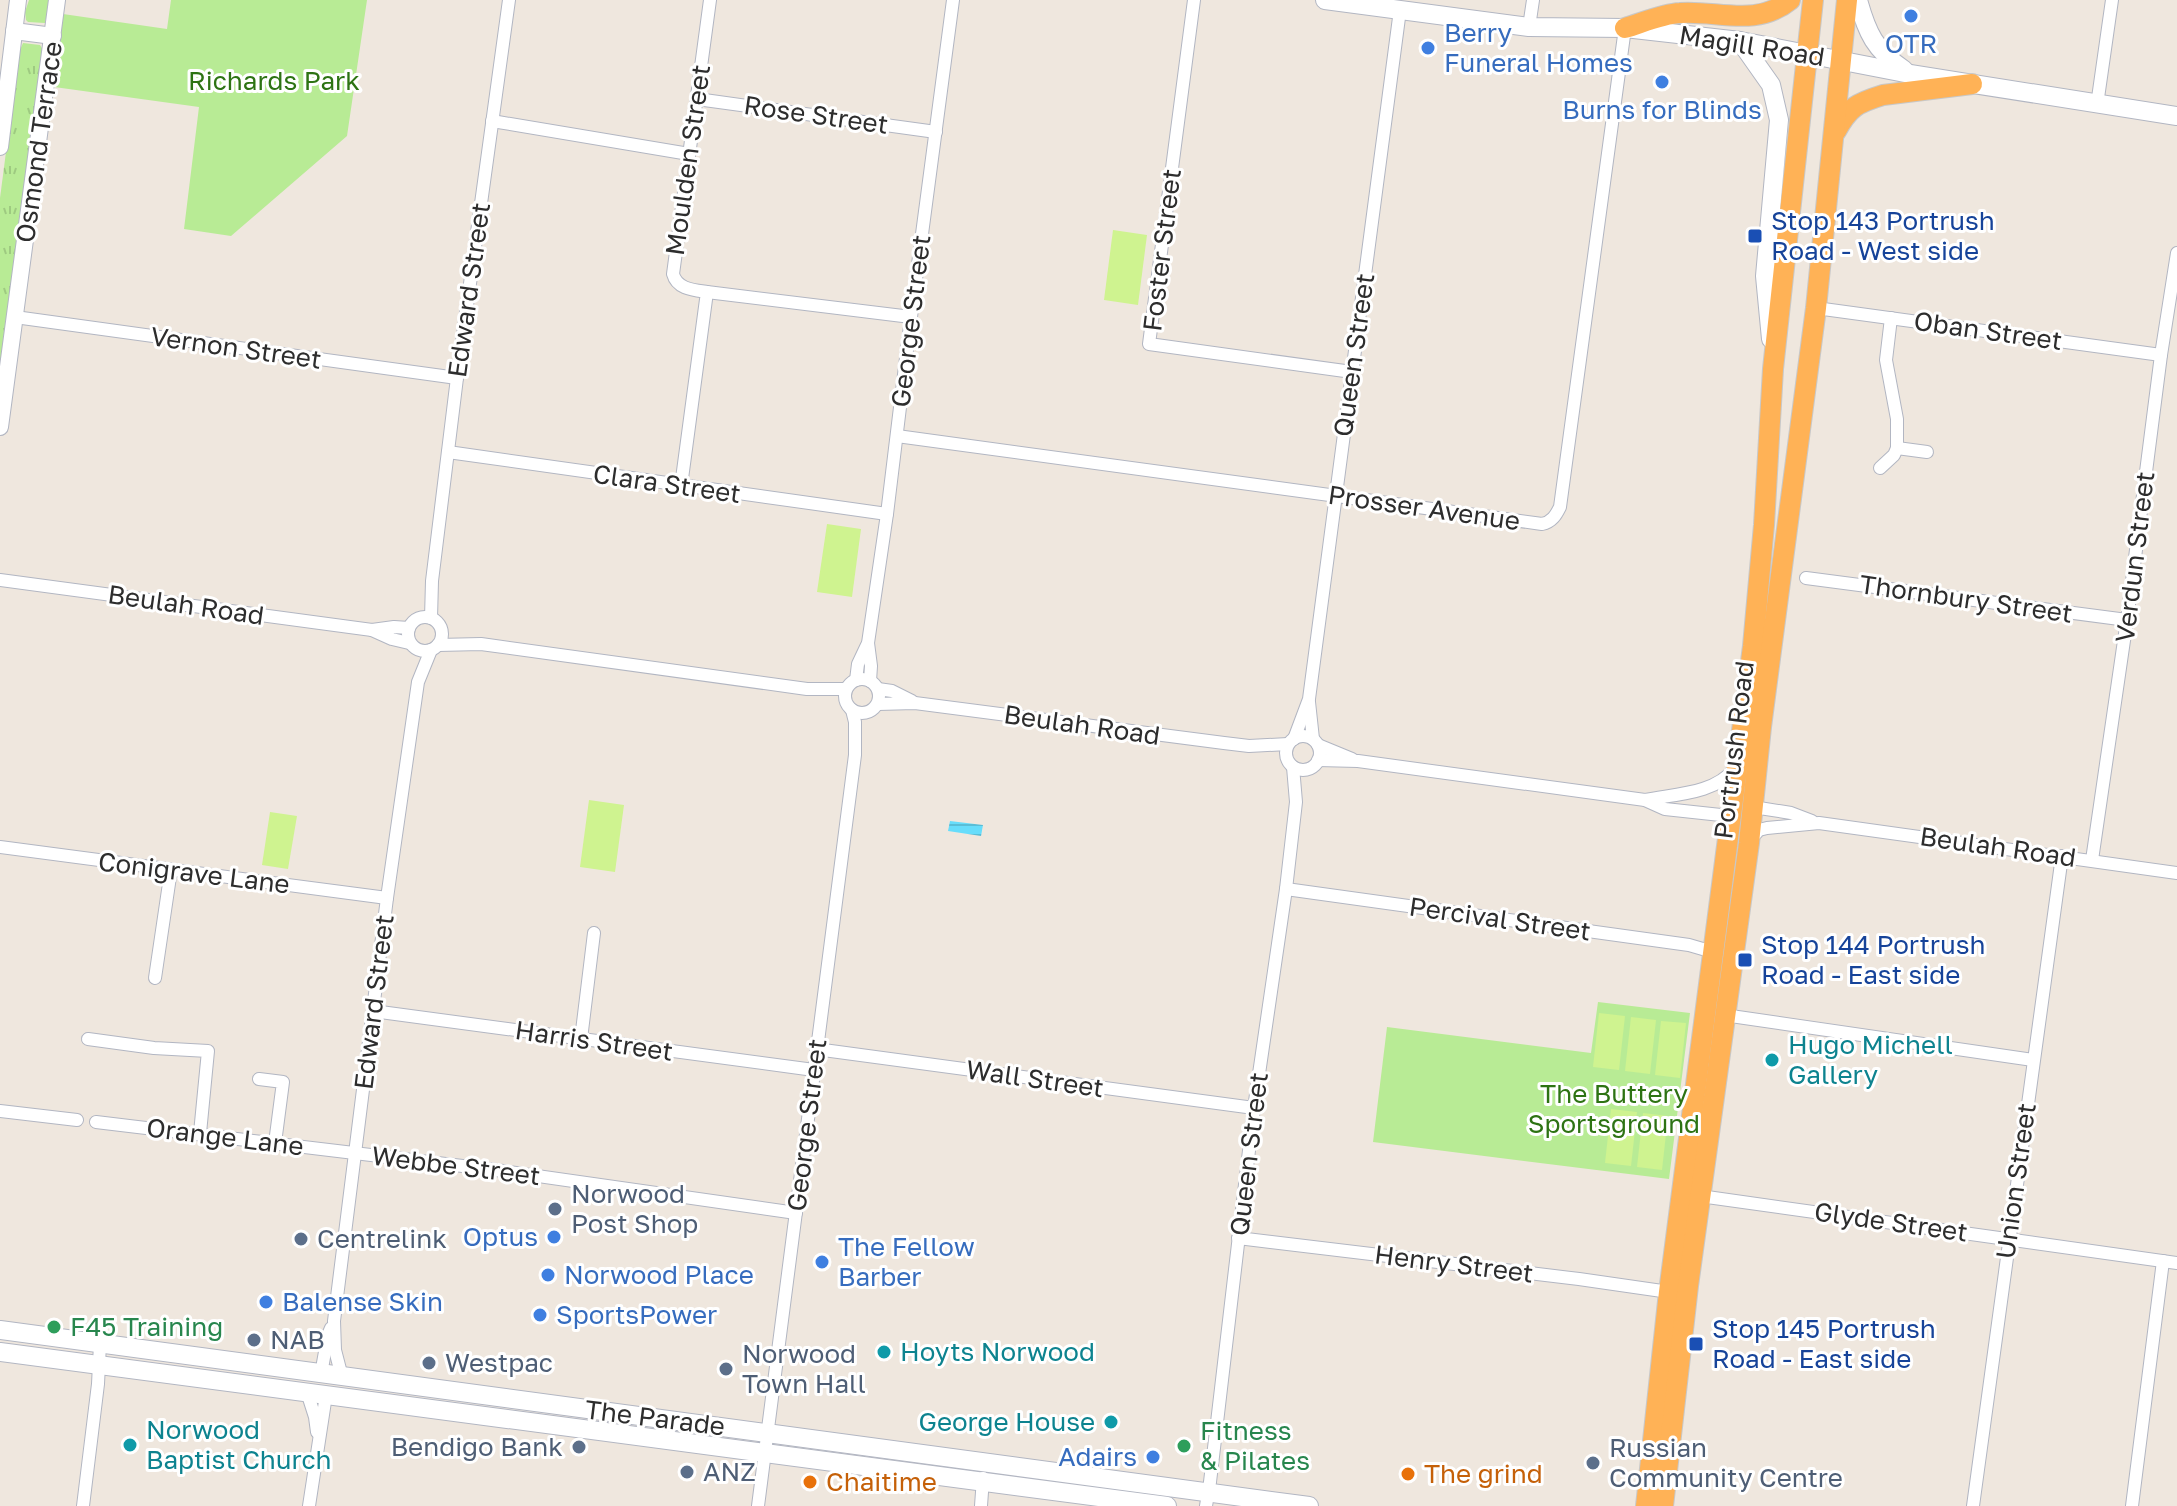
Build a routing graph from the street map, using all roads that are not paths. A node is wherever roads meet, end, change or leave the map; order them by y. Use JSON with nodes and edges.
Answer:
{"nodes":[{"id":1,"x":18,"y":0,"type":"edge"},
{"id":2,"x":57,"y":0,"type":"edge"},
{"id":3,"x":509,"y":0,"type":"edge"},
{"id":4,"x":710,"y":0,"type":"edge"},
{"id":5,"x":953,"y":0,"type":"edge"},
{"id":6,"x":1194,"y":0,"type":"edge"},
{"id":7,"x":1325,"y":0,"type":"edge"},
{"id":8,"x":1533,"y":0,"type":"edge"},
{"id":9,"x":1790,"y":0,"type":"edge"},
{"id":10,"x":1813,"y":0,"type":"edge"},
{"id":11,"x":1847,"y":0,"type":"edge"},
{"id":12,"x":1858,"y":0,"type":"edge"},
{"id":13,"x":2112,"y":0,"type":"edge"},
{"id":14,"x":1400,"y":10,"type":"junction"},
{"id":15,"x":1529,"y":27,"type":"junction"},
{"id":16,"x":1625,"y":28,"type":"junction"},
{"id":17,"x":7,"y":30,"type":"edge"},
{"id":18,"x":53,"y":36,"type":"junction"},
{"id":19,"x":1740,"y":41,"type":"junction"},
{"id":20,"x":1807,"y":54,"type":"junction"},
{"id":21,"x":1840,"y":60,"type":"junction"},
{"id":22,"x":1910,"y":74,"type":"junction"},
{"id":23,"x":1972,"y":84,"type":"junction"},
{"id":24,"x":697,"y":99,"type":"junction"},
{"id":25,"x":2097,"y":105,"type":"junction"},
{"id":26,"x":2177,"y":116,"type":"edge"},
{"id":27,"x":492,"y":121,"type":"junction"},
{"id":28,"x":936,"y":132,"type":"junction"},
{"id":29,"x":1834,"y":134,"type":"junction"},
{"id":30,"x":0,"y":147,"type":"edge"},
{"id":31,"x":689,"y":154,"type":"junction"},
{"id":32,"x":2177,"y":253,"type":"edge"},
{"id":33,"x":707,"y":292,"type":"junction"},
{"id":34,"x":1816,"y":308,"type":"junction"},
{"id":35,"x":15,"y":317,"type":"junction"},
{"id":36,"x":911,"y":317,"type":"junction"},
{"id":37,"x":1891,"y":318,"type":"junction"},
{"id":38,"x":2161,"y":355,"type":"junction"},
{"id":39,"x":1773,"y":369,"type":"junction"},
{"id":40,"x":1352,"y":372,"type":"junction"},
{"id":41,"x":457,"y":378,"type":"junction"},
{"id":42,"x":0,"y":427,"type":"edge"},
{"id":43,"x":897,"y":436,"type":"junction"},
{"id":44,"x":1897,"y":448,"type":"junction"},
{"id":45,"x":448,"y":452,"type":"junction"},
{"id":46,"x":1927,"y":452,"type":"dead end"},
{"id":47,"x":1880,"y":468,"type":"dead end"},
{"id":48,"x":681,"y":486,"type":"junction"},
{"id":49,"x":1335,"y":496,"type":"junction"},
{"id":50,"x":887,"y":514,"type":"junction"},
{"id":51,"x":1806,"y":578,"type":"dead end"},
{"id":52,"x":0,"y":580,"type":"edge"},
{"id":53,"x":425,"y":618,"type":"junction"},
{"id":54,"x":2127,"y":620,"type":"junction"},
{"id":55,"x":409,"y":628,"type":"junction"},
{"id":56,"x":372,"y":630,"type":"junction"},
{"id":57,"x":441,"y":631,"type":"junction"},
{"id":58,"x":868,"y":643,"type":"junction"},
{"id":59,"x":481,"y":644,"type":"junction"},
{"id":60,"x":1773,"y":645,"type":"junction"},
{"id":61,"x":412,"y":646,"type":"junction"},
{"id":62,"x":435,"y":648,"type":"junction"},
{"id":63,"x":418,"y":682,"type":"junction"},
{"id":64,"x":874,"y":685,"type":"junction"},
{"id":65,"x":850,"y":695,"type":"junction"},
{"id":66,"x":1309,"y":699,"type":"junction"},
{"id":67,"x":915,"y":703,"type":"junction"},
{"id":68,"x":874,"y":707,"type":"junction"},
{"id":69,"x":1316,"y":742,"type":"junction"},
{"id":70,"x":856,"y":745,"type":"junction"},
{"id":71,"x":1290,"y":752,"type":"junction"},
{"id":72,"x":1318,"y":760,"type":"junction"},
{"id":73,"x":1358,"y":761,"type":"junction"},
{"id":74,"x":1737,"y":765,"type":"junction"},
{"id":75,"x":1308,"y":770,"type":"junction"},
{"id":76,"x":1645,"y":800,"type":"junction"},
{"id":77,"x":1296,"y":802,"type":"junction"},
{"id":78,"x":1753,"y":807,"type":"junction"},
{"id":79,"x":1730,"y":816,"type":"junction"},
{"id":80,"x":1819,"y":823,"type":"junction"},
{"id":81,"x":1749,"y":843,"type":"junction"},
{"id":82,"x":0,"y":847,"type":"edge"},
{"id":83,"x":2062,"y":856,"type":"junction"},
{"id":84,"x":2092,"y":860,"type":"junction"},
{"id":85,"x":171,"y":870,"type":"junction"},
{"id":86,"x":2177,"y":873,"type":"edge"},
{"id":87,"x":1286,"y":889,"type":"junction"},
{"id":88,"x":387,"y":898,"type":"junction"},
{"id":89,"x":594,"y":933,"type":"dead end"},
{"id":90,"x":1714,"y":947,"type":"junction"},
{"id":91,"x":155,"y":978,"type":"dead end"},
{"id":92,"x":373,"y":1011,"type":"junction"},
{"id":93,"x":1724,"y":1015,"type":"junction"},
{"id":94,"x":88,"y":1039,"type":"dead end"},
{"id":95,"x":581,"y":1039,"type":"junction"},
{"id":96,"x":816,"y":1049,"type":"junction"},
{"id":97,"x":2033,"y":1060,"type":"junction"},
{"id":98,"x":814,"y":1070,"type":"junction"},
{"id":99,"x":259,"y":1079,"type":"dead end"},
{"id":100,"x":1254,"y":1108,"type":"junction"},
{"id":101,"x":0,"y":1111,"type":"edge"},
{"id":102,"x":77,"y":1120,"type":"dead end"},
{"id":103,"x":96,"y":1122,"type":"dead end"},
{"id":104,"x":200,"y":1133,"type":"junction"},
{"id":105,"x":275,"y":1143,"type":"junction"},
{"id":106,"x":354,"y":1153,"type":"junction"},
{"id":107,"x":1700,"y":1196,"type":"junction"},
{"id":108,"x":796,"y":1213,"type":"junction"},
{"id":109,"x":1238,"y":1238,"type":"junction"},
{"id":110,"x":2009,"y":1240,"type":"junction"},
{"id":111,"x":2170,"y":1262,"type":"edge"},
{"id":112,"x":1669,"y":1292,"type":"junction"},
{"id":113,"x":334,"y":1321,"type":"junction"},
{"id":114,"x":0,"y":1330,"type":"edge"},
{"id":115,"x":100,"y":1344,"type":"junction"},
{"id":116,"x":0,"y":1352,"type":"edge"},
{"id":117,"x":98,"y":1366,"type":"junction"},
{"id":118,"x":321,"y":1374,"type":"junction"},
{"id":119,"x":342,"y":1377,"type":"junction"},
{"id":120,"x":307,"y":1392,"type":"junction"},
{"id":121,"x":326,"y":1395,"type":"junction"},
{"id":122,"x":767,"y":1432,"type":"junction"},
{"id":123,"x":318,"y":1439,"type":"junction"},
{"id":124,"x":765,"y":1453,"type":"junction"},
{"id":125,"x":984,"y":1462,"type":"junction"},
{"id":126,"x":983,"y":1482,"type":"junction"},
{"id":127,"x":1207,"y":1499,"type":"edge"},
{"id":128,"x":83,"y":1506,"type":"edge"},
{"id":129,"x":309,"y":1506,"type":"edge"},
{"id":130,"x":758,"y":1506,"type":"edge"},
{"id":131,"x":981,"y":1506,"type":"edge"},
{"id":132,"x":1167,"y":1506,"type":"edge"},
{"id":133,"x":1309,"y":1506,"type":"edge"},
{"id":134,"x":1646,"y":1506,"type":"edge"},
{"id":135,"x":1663,"y":1506,"type":"edge"},
{"id":136,"x":1973,"y":1506,"type":"edge"},
{"id":137,"x":2132,"y":1506,"type":"edge"}],
"edges":[{"from":1,"to":17,"type":"street","name":"Osmond Terrace"},
{"from":2,"to":18,"type":"street","name":"Osmond Terrace"},
{"from":3,"to":27,"type":"street","name":"Edward Street"},
{"from":4,"to":24,"type":"street","name":"Moulden Street"},
{"from":5,"to":28,"type":"street","name":"George Street"},
{"from":6,"to":40,"type":"street","name":"Foster Street"},
{"from":7,"to":14,"type":"main road","name":"Magill Road"},
{"from":8,"to":15,"type":"street"},
{"from":9,"to":16,"type":"highway"},
{"from":10,"to":20,"type":"highway","name":"Portrush Road"},
{"from":11,"to":21,"type":"highway","name":"Portrush Road"},
{"from":12,"to":22,"type":"main road"},
{"from":13,"to":25,"type":"street"},
{"from":14,"to":15,"type":"main road","name":"Magill Road"},
{"from":14,"to":40,"type":"street","name":"Queen Street"},
{"from":15,"to":16,"type":"main road","name":"Magill Road"},
{"from":16,"to":19,"type":"main road","name":"Magill Road"},
{"from":16,"to":49,"type":"street","name":"Prosser Avenue"},
{"from":17,"to":18,"type":"street"},
{"from":17,"to":30,"type":"street","name":"Osmond Terrace"},
{"from":18,"to":35,"type":"street","name":"Osmond Terrace"},
{"from":19,"to":20,"type":"main road","name":"Magill Road"},
{"from":19,"to":39,"type":"main road"},
{"from":20,"to":21,"type":"main road","name":"Magill Road"},
{"from":20,"to":39,"type":"highway","name":"Portrush Road"},
{"from":21,"to":22,"type":"main road","name":"Magill Road"},
{"from":21,"to":29,"type":"highway","name":"Portrush Road"},
{"from":22,"to":23,"type":"main road","name":"Magill Road"},
{"from":23,"to":25,"type":"main road","name":"Magill Road"},
{"from":23,"to":29,"type":"highway"},
{"from":24,"to":28,"type":"street","name":"Rose Street"},
{"from":24,"to":31,"type":"street","name":"Moulden Street"},
{"from":25,"to":26,"type":"main road","name":"Magill Road"},
{"from":27,"to":31,"type":"street"},
{"from":27,"to":41,"type":"street","name":"Edward Street"},
{"from":28,"to":36,"type":"street","name":"George Street"},
{"from":29,"to":34,"type":"highway","name":"Portrush Road"},
{"from":31,"to":33,"type":"street","name":"Moulden Street"},
{"from":32,"to":38,"type":"street","name":"Verdun Street"},
{"from":33,"to":36,"type":"street"},
{"from":33,"to":48,"type":"street","name":"Moulden Street"},
{"from":34,"to":37,"type":"street","name":"Oban Street"},
{"from":34,"to":60,"type":"highway","name":"Portrush Road"},
{"from":35,"to":41,"type":"street","name":"Vernon Street"},
{"from":35,"to":42,"type":"street","name":"Osmond Terrace"},
{"from":36,"to":43,"type":"street","name":"George Street"},
{"from":37,"to":38,"type":"street","name":"Oban Street"},
{"from":37,"to":44,"type":"street"},
{"from":38,"to":54,"type":"street","name":"Verdun Street"},
{"from":39,"to":74,"type":"highway","name":"Portrush Road"},
{"from":40,"to":49,"type":"street","name":"Queen Street"},
{"from":41,"to":45,"type":"street","name":"Edward Street"},
{"from":43,"to":49,"type":"street","name":"Prosser Avenue"},
{"from":43,"to":50,"type":"street","name":"George Street"},
{"from":44,"to":46,"type":"street"},
{"from":44,"to":47,"type":"street"},
{"from":45,"to":48,"type":"street","name":"Clara Street"},
{"from":45,"to":53,"type":"street","name":"Edward Street"},
{"from":48,"to":50,"type":"street","name":"Clara Street"},
{"from":49,"to":66,"type":"street","name":"Queen Street"},
{"from":50,"to":58,"type":"street","name":"George Street"},
{"from":51,"to":54,"type":"street","name":"Thornbury Street"},
{"from":52,"to":56,"type":"street","name":"Beulah Road"},
{"from":53,"to":55,"type":"street"},
{"from":53,"to":57,"type":"street"},
{"from":54,"to":84,"type":"street","name":"Verdun Street"},
{"from":55,"to":56,"type":"street","name":"Beulah Road"},
{"from":55,"to":61,"type":"street"},
{"from":56,"to":61,"type":"street","name":"Beulah Road"},
{"from":57,"to":59,"type":"street"},
{"from":57,"to":62,"type":"street"},
{"from":58,"to":64,"type":"street","name":"George Street"},
{"from":58,"to":65,"type":"street","name":"George Street"},
{"from":59,"to":62,"type":"street"},
{"from":59,"to":65,"type":"street"},
{"from":60,"to":78,"type":"highway","name":"Portrush Road"},
{"from":60,"to":79,"type":"highway"},
{"from":61,"to":62,"type":"street"},
{"from":61,"to":63,"type":"street","name":"Edward Street"},
{"from":62,"to":63,"type":"street","name":"Edward Street"},
{"from":63,"to":88,"type":"street","name":"Edward Street"},
{"from":64,"to":65,"type":"street","name":"Beulah Road"},
{"from":64,"to":67,"type":"street","name":"Beulah Road"},
{"from":64,"to":68,"type":"street","name":"George Street"},
{"from":65,"to":68,"type":"street","name":"Beulah Road"},
{"from":65,"to":70,"type":"street","name":"George Street"},
{"from":66,"to":69,"type":"street","name":"Queen Street"},
{"from":66,"to":71,"type":"street","name":"Queen Street"},
{"from":67,"to":68,"type":"street","name":"Beulah Road"},
{"from":67,"to":71,"type":"street","name":"Beulah Road"},
{"from":68,"to":70,"type":"street","name":"George Street"},
{"from":69,"to":71,"type":"street"},
{"from":69,"to":72,"type":"street"},
{"from":69,"to":73,"type":"street"},
{"from":70,"to":96,"type":"street","name":"George Street"},
{"from":71,"to":75,"type":"street"},
{"from":71,"to":77,"type":"street","name":"Queen Street"},
{"from":72,"to":73,"type":"street"},
{"from":72,"to":75,"type":"street"},
{"from":73,"to":76,"type":"street"},
{"from":74,"to":76,"type":"street"},
{"from":74,"to":79,"type":"highway","name":"Portrush Road"},
{"from":75,"to":77,"type":"street","name":"Queen Street"},
{"from":76,"to":79,"type":"street"},
{"from":77,"to":87,"type":"street","name":"Queen Street"},
{"from":78,"to":80,"type":"street","name":"Beulah Road"},
{"from":78,"to":81,"type":"highway","name":"Portrush Road"},
{"from":78,"to":90,"type":"highway"},
{"from":79,"to":90,"type":"highway","name":"Portrush Road"},
{"from":80,"to":81,"type":"street","name":"Beulah Road"},
{"from":80,"to":83,"type":"street","name":"Beulah Road"},
{"from":81,"to":93,"type":"highway","name":"Portrush Road"},
{"from":82,"to":85,"type":"street","name":"Conigrave Lane"},
{"from":83,"to":84,"type":"street","name":"Beulah Road"},
{"from":83,"to":97,"type":"street","name":"Union Street"},
{"from":84,"to":86,"type":"street","name":"Beulah Road"},
{"from":85,"to":88,"type":"street","name":"Conigrave Lane"},
{"from":85,"to":91,"type":"street"},
{"from":87,"to":90,"type":"street","name":"Percival Street"},
{"from":87,"to":100,"type":"street","name":"Queen Street"},
{"from":88,"to":92,"type":"street","name":"Edward Street"},
{"from":89,"to":95,"type":"street"},
{"from":90,"to":112,"type":"highway","name":"Portrush Road"},
{"from":92,"to":95,"type":"street","name":"Harris Street"},
{"from":92,"to":106,"type":"street","name":"Edward Street"},
{"from":93,"to":97,"type":"street"},
{"from":93,"to":107,"type":"highway","name":"Portrush Road"},
{"from":94,"to":104,"type":"street"},
{"from":95,"to":98,"type":"street","name":"Harris Street"},
{"from":96,"to":98,"type":"street","name":"George Street"},
{"from":96,"to":100,"type":"street","name":"Wall Street"},
{"from":97,"to":110,"type":"street","name":"Union Street"},
{"from":98,"to":108,"type":"street","name":"George Street"},
{"from":99,"to":105,"type":"street"},
{"from":100,"to":109,"type":"street","name":"Queen Street"},
{"from":101,"to":102,"type":"street"},
{"from":103,"to":104,"type":"street","name":"Orange Lane"},
{"from":104,"to":105,"type":"street","name":"Orange Lane"},
{"from":105,"to":106,"type":"street","name":"Orange Lane"},
{"from":106,"to":108,"type":"street","name":"Webbe Street"},
{"from":106,"to":113,"type":"street","name":"Edward Street"},
{"from":107,"to":110,"type":"street","name":"Glyde Street"},
{"from":107,"to":135,"type":"highway","name":"Portrush Road"},
{"from":108,"to":122,"type":"street","name":"George Street"},
{"from":109,"to":112,"type":"street","name":"Henry Street"},
{"from":109,"to":127,"type":"street","name":"Queen Street"},
{"from":110,"to":111,"type":"street","name":"Glyde Street"},
{"from":110,"to":136,"type":"street","name":"Union Street"},
{"from":111,"to":137,"type":"street"},
{"from":112,"to":134,"type":"highway","name":"Portrush Road"},
{"from":113,"to":118,"type":"street","name":"Edward Street"},
{"from":113,"to":119,"type":"street","name":"Edward Street"},
{"from":114,"to":115,"type":"main road","name":"The Parade"},
{"from":115,"to":117,"type":"street"},
{"from":115,"to":118,"type":"main road","name":"The Parade"},
{"from":116,"to":117,"type":"main road","name":"The Parade"},
{"from":117,"to":120,"type":"main road","name":"The Parade"},
{"from":117,"to":128,"type":"street"},
{"from":118,"to":119,"type":"main road","name":"The Parade"},
{"from":118,"to":121,"type":"main road"},
{"from":119,"to":122,"type":"main road","name":"The Parade"},
{"from":120,"to":121,"type":"main road","name":"The Parade"},
{"from":120,"to":123,"type":"street"},
{"from":121,"to":123,"type":"street"},
{"from":121,"to":124,"type":"main road","name":"The Parade"},
{"from":122,"to":124,"type":"street","name":"George Street"},
{"from":122,"to":125,"type":"main road","name":"The Parade"},
{"from":123,"to":129,"type":"street"},
{"from":124,"to":126,"type":"main road","name":"The Parade"},
{"from":124,"to":130,"type":"street","name":"George Street"},
{"from":125,"to":126,"type":"street"},
{"from":125,"to":127,"type":"main road","name":"The Parade"},
{"from":126,"to":131,"type":"street"},
{"from":126,"to":132,"type":"main road","name":"The Parade"},
{"from":127,"to":133,"type":"main road","name":"The Parade"}]}
